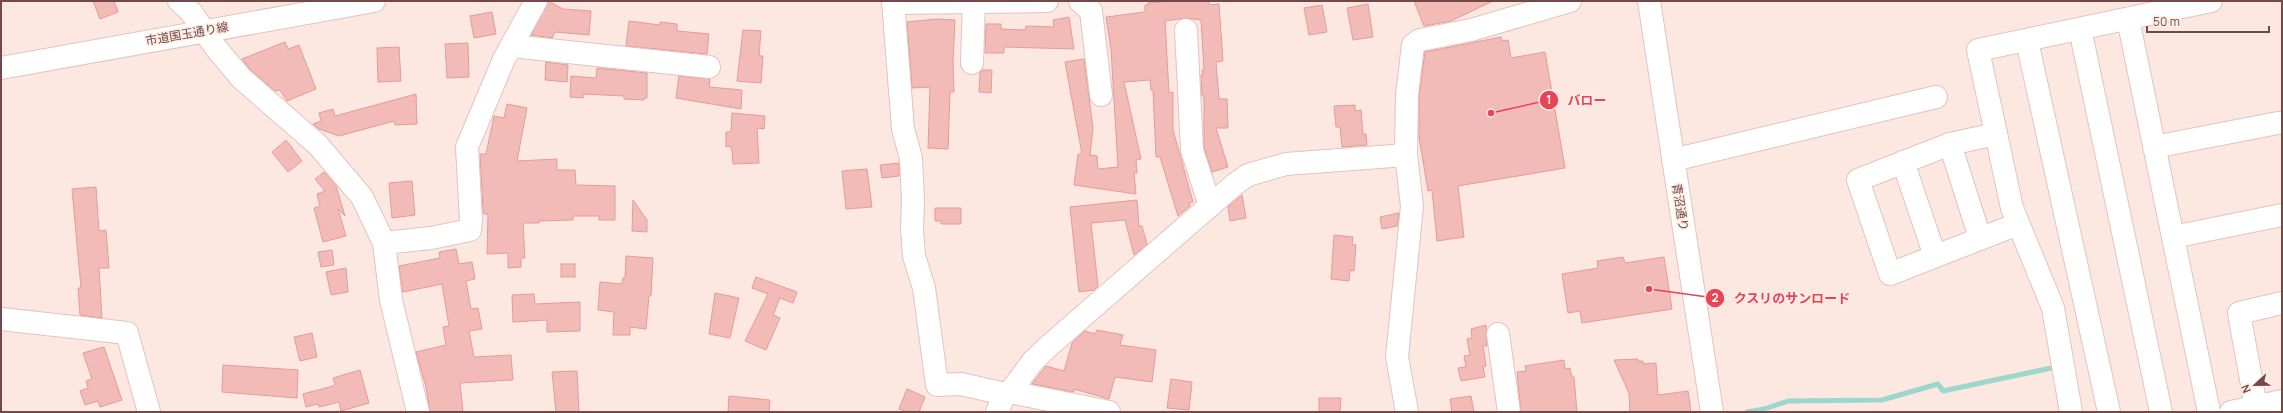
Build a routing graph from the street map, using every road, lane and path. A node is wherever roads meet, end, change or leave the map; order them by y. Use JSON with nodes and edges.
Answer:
{"nodes":[{"id":1,"x":179,"y":1,"type":"edge"},
{"id":2,"x":374,"y":1,"type":"edge"},
{"id":3,"x":536,"y":1,"type":"edge"},
{"id":4,"x":1047,"y":1,"type":"edge"},
{"id":5,"x":1080,"y":1,"type":"edge"},
{"id":6,"x":1570,"y":1,"type":"edge"},
{"id":7,"x":1649,"y":1,"type":"edge"},
{"id":8,"x":2211,"y":1,"type":"edge"},
{"id":9,"x":894,"y":2,"type":"edge"},
{"id":10,"x":974,"y":2,"type":"edge"},
{"id":11,"x":2128,"y":19,"type":"junction"},
{"id":12,"x":2080,"y":29,"type":"junction"},
{"id":13,"x":1186,"y":30,"type":"dead end"},
{"id":14,"x":205,"y":31,"type":"junction"},
{"id":15,"x":2027,"y":41,"type":"junction"},
{"id":16,"x":512,"y":46,"type":"junction"},
{"id":17,"x":972,"y":63,"type":"dead end"},
{"id":18,"x":709,"y":67,"type":"dead end"},
{"id":19,"x":1,"y":68,"type":"edge"},
{"id":20,"x":1101,"y":95,"type":"dead end"},
{"id":21,"x":1936,"y":97,"type":"dead end"},
{"id":22,"x":2278,"y":123,"type":"dead end"},
{"id":23,"x":1996,"y":134,"type":"junction"},
{"id":24,"x":1950,"y":144,"type":"junction"},
{"id":25,"x":2154,"y":147,"type":"junction"},
{"id":26,"x":1406,"y":155,"type":"junction"},
{"id":27,"x":1673,"y":160,"type":"junction"},
{"id":28,"x":1903,"y":162,"type":"junction"},
{"id":29,"x":1210,"y":206,"type":"junction"},
{"id":30,"x":2282,"y":215,"type":"edge"},
{"id":31,"x":2018,"y":224,"type":"junction"},
{"id":32,"x":2173,"y":237,"type":"junction"},
{"id":33,"x":1980,"y":238,"type":"junction"},
{"id":34,"x":384,"y":243,"type":"junction"},
{"id":35,"x":1935,"y":256,"type":"junction"},
{"id":36,"x":2282,"y":303,"type":"edge"},
{"id":37,"x":1,"y":319,"type":"edge"},
{"id":38,"x":1498,"y":334,"type":"dead end"},
{"id":39,"x":1004,"y":399,"type":"edge"},
{"id":40,"x":2282,"y":401,"type":"edge"},
{"id":41,"x":2256,"y":407,"type":"junction"},
{"id":42,"x":149,"y":412,"type":"edge"},
{"id":43,"x":418,"y":412,"type":"edge"},
{"id":44,"x":1109,"y":412,"type":"edge"},
{"id":45,"x":1407,"y":412,"type":"edge"},
{"id":46,"x":1509,"y":412,"type":"edge"},
{"id":47,"x":1712,"y":412,"type":"edge"},
{"id":48,"x":2071,"y":412,"type":"edge"},
{"id":49,"x":2109,"y":412,"type":"edge"},
{"id":50,"x":2161,"y":412,"type":"edge"},
{"id":51,"x":2209,"y":412,"type":"edge"},
{"id":52,"x":2231,"y":412,"type":"edge"}],
"edges":[{"from":1,"to":14,"type":"street"},
{"from":2,"to":14,"type":"street","name":"市道国玉通り線"},
{"from":3,"to":16,"type":"street"},
{"from":4,"to":10,"type":"street"},
{"from":5,"to":20,"type":"street"},
{"from":6,"to":26,"type":"street"},
{"from":7,"to":27,"type":"street","name":"青沼通り"},
{"from":8,"to":11,"type":"street"},
{"from":9,"to":10,"type":"street"},
{"from":9,"to":39,"type":"street"},
{"from":10,"to":17,"type":"street"},
{"from":11,"to":12,"type":"street"},
{"from":11,"to":25,"type":"street"},
{"from":12,"to":15,"type":"street"},
{"from":12,"to":50,"type":"street"},
{"from":13,"to":29,"type":"street"},
{"from":14,"to":19,"type":"street","name":"市道国玉通り線"},
{"from":14,"to":34,"type":"street"},
{"from":15,"to":23,"type":"street"},
{"from":15,"to":49,"type":"street"},
{"from":16,"to":18,"type":"street"},
{"from":16,"to":34,"type":"street"},
{"from":21,"to":27,"type":"street"},
{"from":22,"to":25,"type":"street"},
{"from":23,"to":24,"type":"street"},
{"from":23,"to":31,"type":"street"},
{"from":24,"to":28,"type":"street"},
{"from":24,"to":33,"type":"street"},
{"from":25,"to":32,"type":"street"},
{"from":26,"to":29,"type":"street"},
{"from":26,"to":45,"type":"street"},
{"from":27,"to":47,"type":"street","name":"青沼通り"},
{"from":28,"to":35,"type":"street"},
{"from":28,"to":35,"type":"street"},
{"from":29,"to":39,"type":"street"},
{"from":30,"to":32,"type":"street"},
{"from":31,"to":33,"type":"street"},
{"from":31,"to":48,"type":"street"},
{"from":32,"to":51,"type":"street"},
{"from":33,"to":35,"type":"street"},
{"from":34,"to":43,"type":"street"},
{"from":36,"to":41,"type":"street"},
{"from":37,"to":42,"type":"street"},
{"from":38,"to":46,"type":"street"},
{"from":39,"to":44,"type":"street"},
{"from":40,"to":41,"type":"street"},
{"from":41,"to":52,"type":"street"}]}
